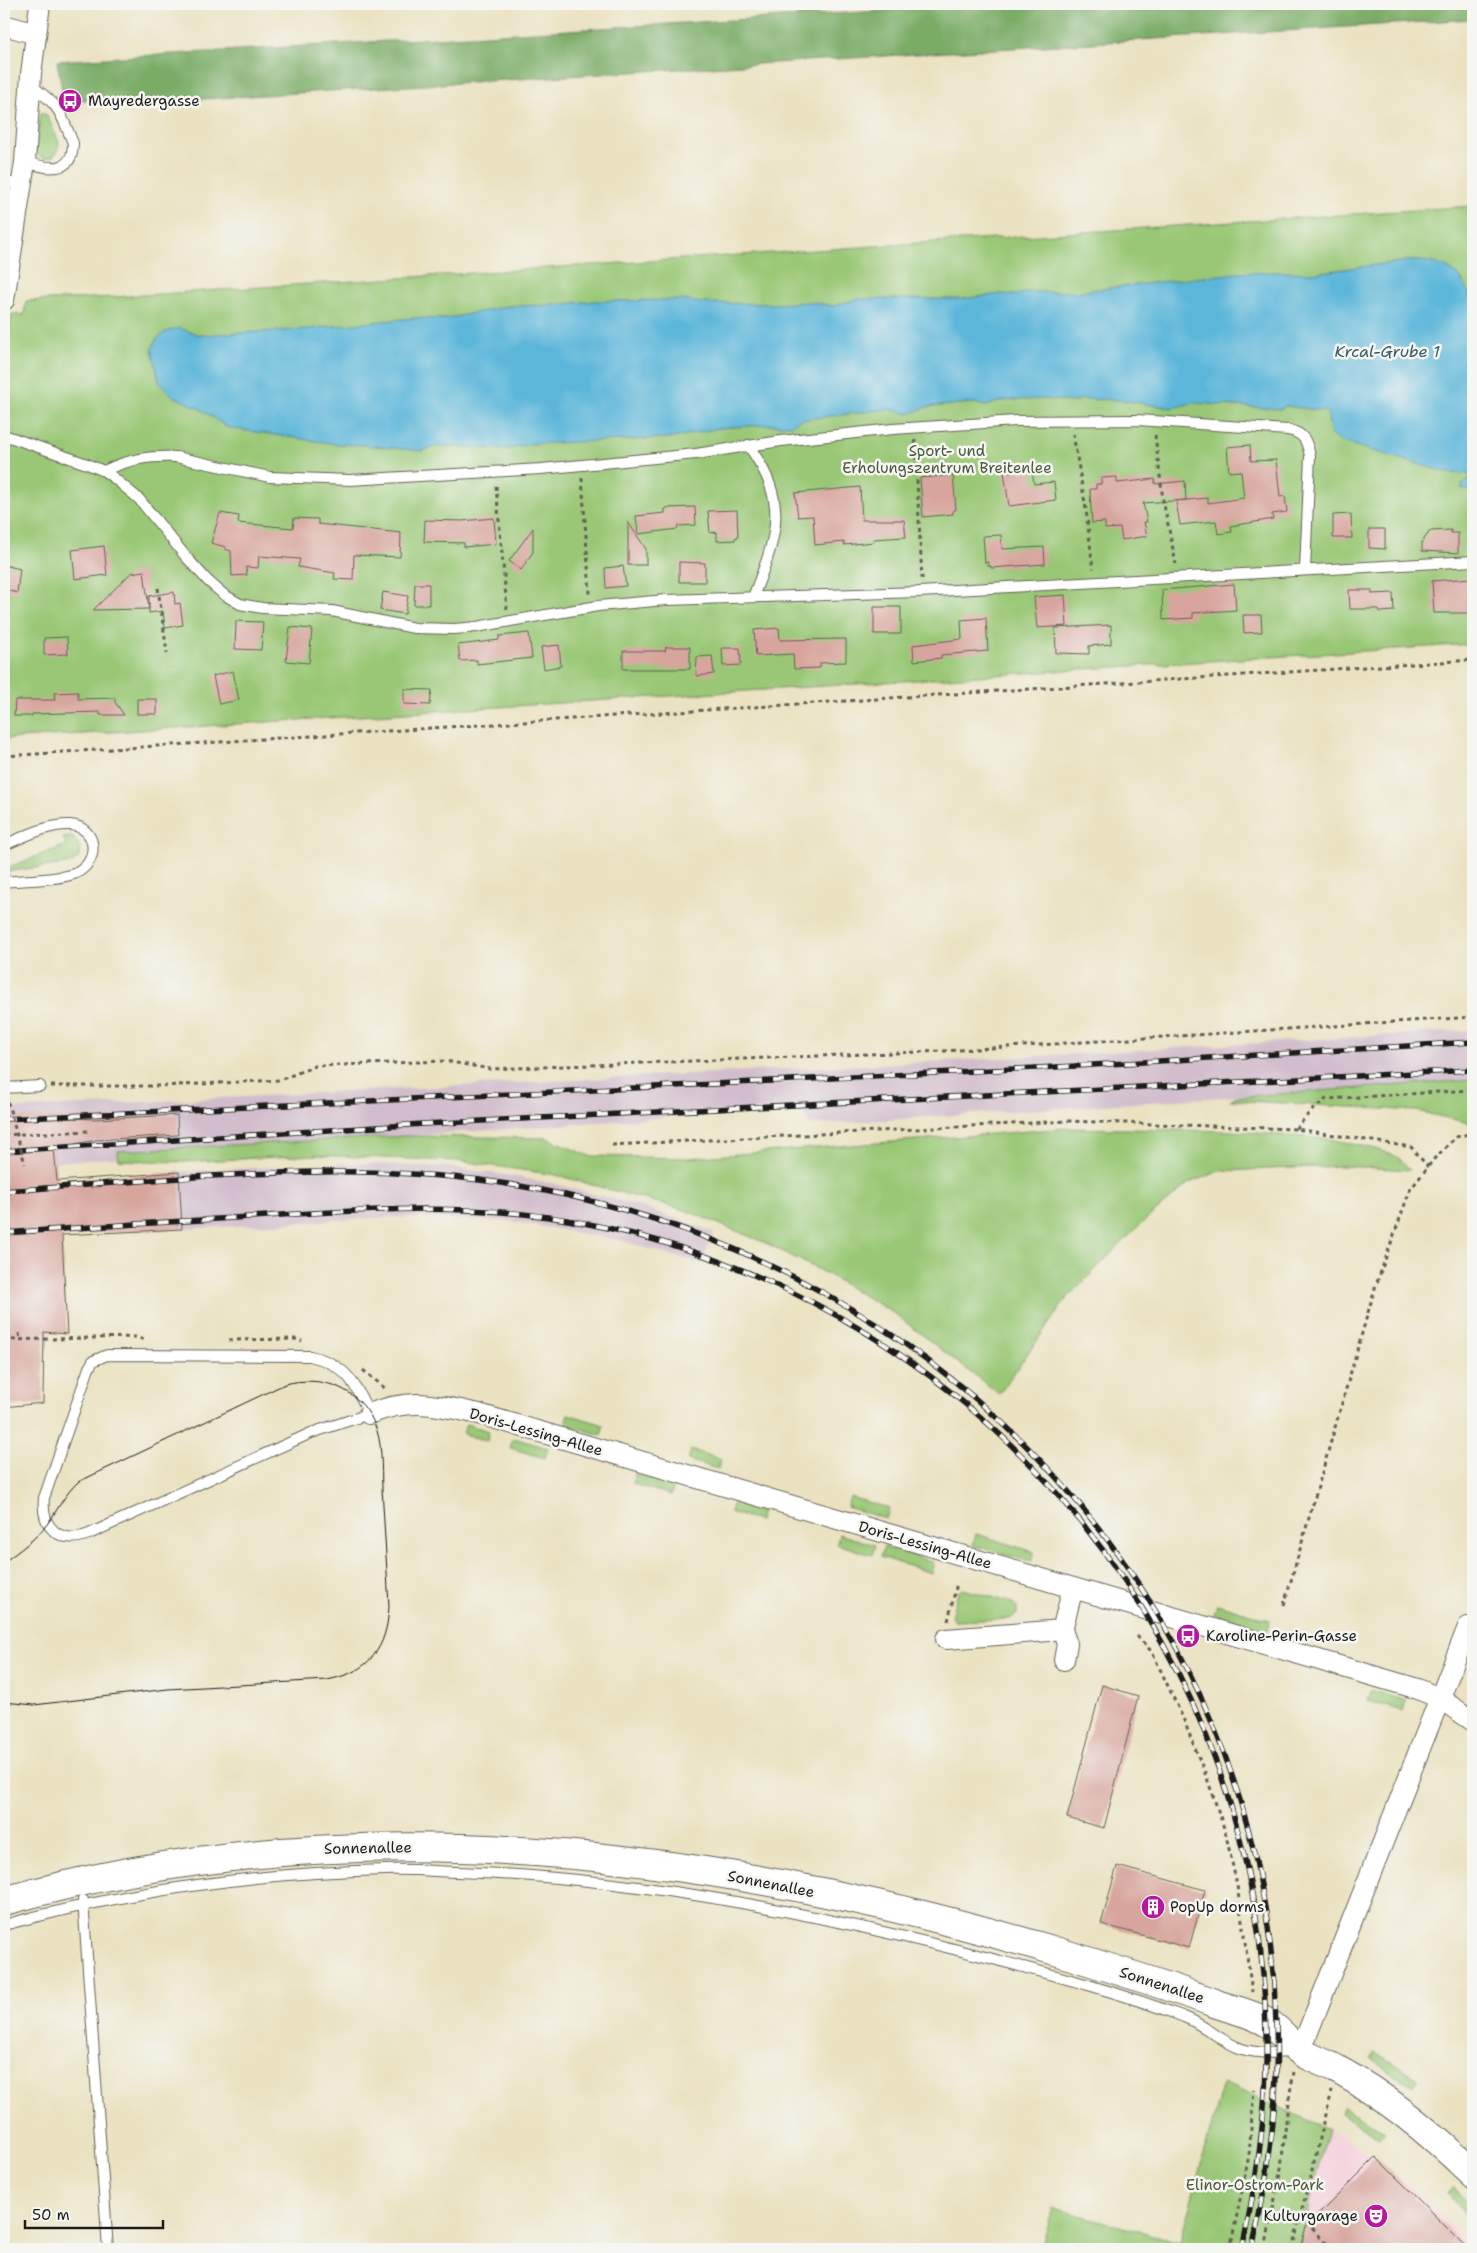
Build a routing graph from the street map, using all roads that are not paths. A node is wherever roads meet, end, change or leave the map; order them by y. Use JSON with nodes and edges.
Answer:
{"nodes":[{"id":1,"x":40,"y":4,"type":"edge"},
{"id":2,"x":4,"y":25,"type":"edge"},
{"id":3,"x":36,"y":34,"type":"junction"},
{"id":4,"x":30,"y":85,"type":"junction"},
{"id":5,"x":25,"y":162,"type":"junction"},
{"id":6,"x":12,"y":183,"type":"edge"},
{"id":7,"x":4,"y":300,"type":"edge"},
{"id":8,"x":4,"y":435,"type":"edge"},
{"id":9,"x":748,"y":445,"type":"junction"},
{"id":10,"x":104,"y":471,"type":"junction"},
{"id":11,"x":1473,"y":560,"type":"edge"},
{"id":12,"x":1305,"y":570,"type":"junction"},
{"id":13,"x":753,"y":597,"type":"junction"},
{"id":14,"x":4,"y":845,"type":"edge"},
{"id":15,"x":4,"y":882,"type":"edge"},
{"id":16,"x":40,"y":1086,"type":"road end"},
{"id":17,"x":4,"y":1088,"type":"edge"},
{"id":18,"x":370,"y":1414,"type":"junction"},
{"id":19,"x":1073,"y":1588,"type":"junction"},
{"id":20,"x":1471,"y":1628,"type":"edge"},
{"id":21,"x":1062,"y":1630,"type":"junction"},
{"id":22,"x":947,"y":1633,"type":"road end"},
{"id":23,"x":1064,"y":1660,"type":"dead end"},
{"id":24,"x":1439,"y":1698,"type":"junction"},
{"id":25,"x":1473,"y":1721,"type":"edge"},
{"id":26,"x":82,"y":1894,"type":"junction"},
{"id":27,"x":4,"y":1901,"type":"edge"},
{"id":28,"x":4,"y":1925,"type":"edge"},
{"id":29,"x":1300,"y":2052,"type":"junction"},
{"id":30,"x":1473,"y":2174,"type":"edge"},
{"id":31,"x":108,"y":2249,"type":"edge"}],
"edges":[{"from":1,"to":3,"type":"street"},
{"from":2,"to":3,"type":"street"},
{"from":3,"to":4,"type":"street"},
{"from":4,"to":5,"type":"street"},
{"from":4,"to":5,"type":"lane"},
{"from":5,"to":6,"type":"street"},
{"from":6,"to":7,"type":"street"},
{"from":8,"to":10,"type":"lane"},
{"from":9,"to":10,"type":"lane"},
{"from":9,"to":12,"type":"lane"},
{"from":9,"to":13,"type":"lane"},
{"from":10,"to":13,"type":"lane"},
{"from":11,"to":12,"type":"lane"},
{"from":12,"to":13,"type":"lane"},
{"from":14,"to":15,"type":"lane"},
{"from":16,"to":17,"type":"lane"},
{"from":18,"to":18,"type":"lane"},
{"from":18,"to":19,"type":"street","name":"Doris-Lessing-Allee"},
{"from":19,"to":21,"type":"street"},
{"from":19,"to":24,"type":"street","name":"Doris-Lessing-Allee"},
{"from":20,"to":24,"type":"street"},
{"from":21,"to":22,"type":"street"},
{"from":21,"to":23,"type":"street"},
{"from":24,"to":25,"type":"street","name":"Doris-Lessing-Allee"},
{"from":24,"to":29,"type":"street"},
{"from":26,"to":27,"type":"street","name":"Sonnenallee"},
{"from":26,"to":28,"type":"lane"},
{"from":26,"to":29,"type":"lane"},
{"from":26,"to":29,"type":"street","name":"Sonnenallee"},
{"from":26,"to":31,"type":"lane"},
{"from":29,"to":30,"type":"street","name":"Sonnenallee"}]}
